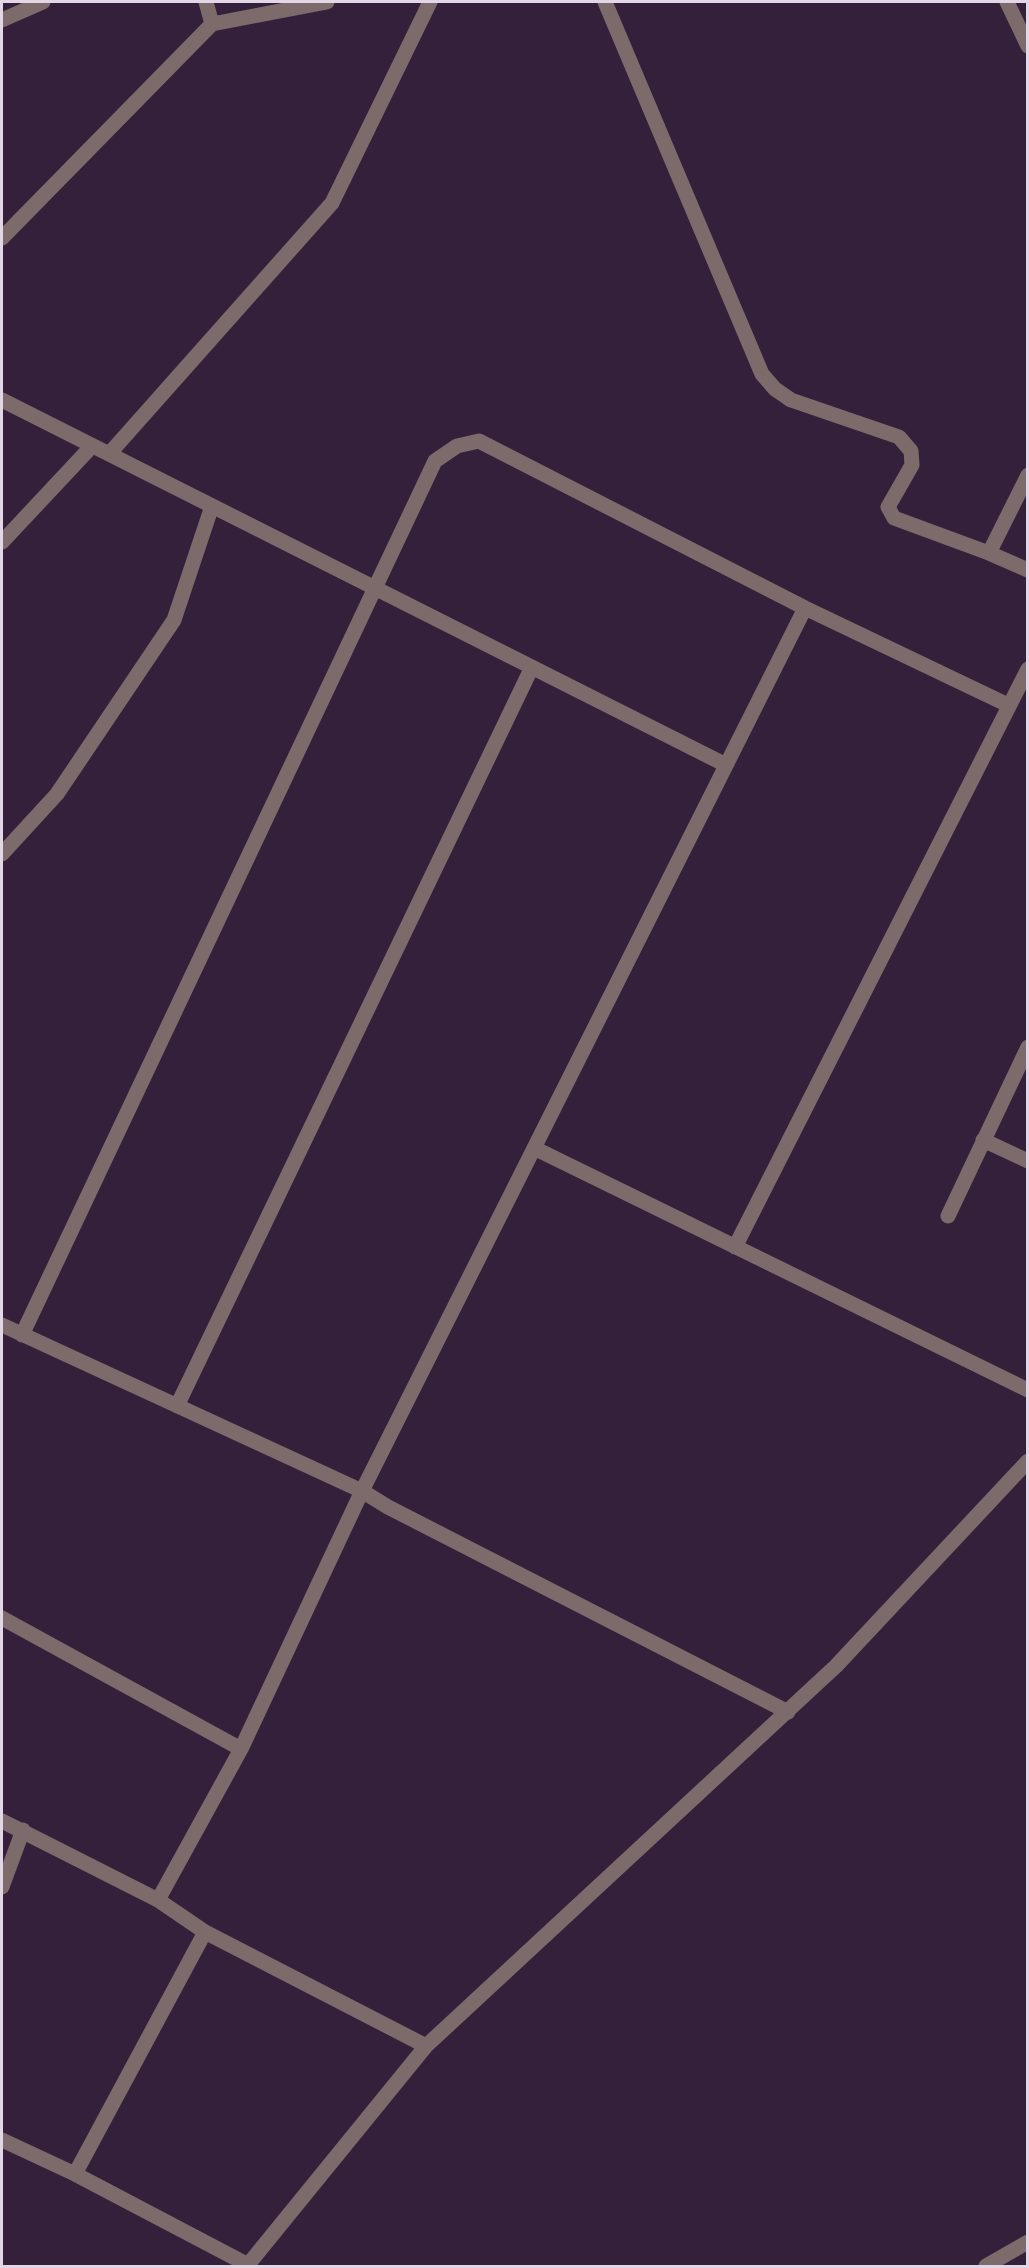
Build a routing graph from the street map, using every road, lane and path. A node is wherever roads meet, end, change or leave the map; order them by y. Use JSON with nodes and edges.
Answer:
{"nodes":[{"id":1,"x":43,"y":2,"type":"edge"},
{"id":2,"x":206,"y":2,"type":"edge"},
{"id":3,"x":327,"y":2,"type":"edge"},
{"id":4,"x":430,"y":2,"type":"edge"},
{"id":5,"x":605,"y":2,"type":"edge"},
{"id":6,"x":1007,"y":2,"type":"edge"},
{"id":7,"x":2,"y":20,"type":"edge"},
{"id":8,"x":212,"y":24,"type":"junction"},
{"id":9,"x":1028,"y":46,"type":"edge"},
{"id":10,"x":2,"y":238,"type":"edge"},
{"id":11,"x":2,"y":400,"type":"edge"},
{"id":12,"x":92,"y":446,"type":"junction"},
{"id":13,"x":109,"y":454,"type":"junction"},
{"id":14,"x":1028,"y":475,"type":"edge"},
{"id":15,"x":212,"y":507,"type":"junction"},
{"id":16,"x":2,"y":542,"type":"edge"},
{"id":17,"x":989,"y":553,"type":"junction"},
{"id":18,"x":1028,"y":570,"type":"edge"},
{"id":19,"x":376,"y":589,"type":"junction"},
{"id":20,"x":805,"y":608,"type":"junction"},
{"id":21,"x":531,"y":667,"type":"junction"},
{"id":22,"x":1028,"y":669,"type":"edge"},
{"id":23,"x":1008,"y":705,"type":"junction"},
{"id":24,"x":726,"y":765,"type":"junction"},
{"id":25,"x":2,"y":854,"type":"edge"},
{"id":26,"x":1028,"y":1047,"type":"edge"},
{"id":27,"x":983,"y":1140,"type":"junction"},
{"id":28,"x":534,"y":1148,"type":"junction"},
{"id":29,"x":1028,"y":1161,"type":"edge"},
{"id":30,"x":948,"y":1216,"type":"dead end"},
{"id":31,"x":735,"y":1246,"type":"junction"},
{"id":32,"x":2,"y":1325,"type":"edge"},
{"id":33,"x":22,"y":1335,"type":"junction"},
{"id":34,"x":1028,"y":1390,"type":"edge"},
{"id":35,"x":177,"y":1406,"type":"junction"},
{"id":36,"x":1028,"y":1461,"type":"edge"},
{"id":37,"x":362,"y":1491,"type":"junction"},
{"id":38,"x":2,"y":1618,"type":"edge"},
{"id":39,"x":788,"y":1712,"type":"junction"},
{"id":40,"x":241,"y":1749,"type":"junction"},
{"id":41,"x":2,"y":1821,"type":"edge"},
{"id":42,"x":23,"y":1830,"type":"junction"},
{"id":43,"x":2,"y":1887,"type":"edge"},
{"id":44,"x":158,"y":1900,"type":"junction"},
{"id":45,"x":204,"y":1932,"type":"junction"},
{"id":46,"x":426,"y":2046,"type":"junction"},
{"id":47,"x":2,"y":2140,"type":"edge"},
{"id":48,"x":75,"y":2174,"type":"junction"},
{"id":49,"x":1028,"y":2242,"type":"edge"},
{"id":50,"x":248,"y":2266,"type":"edge"},
{"id":51,"x":986,"y":2266,"type":"edge"}],
"edges":[{"from":1,"to":7,"type":"street"},
{"from":2,"to":8,"type":"street"},
{"from":3,"to":8,"type":"street"},
{"from":4,"to":13,"type":"street"},
{"from":5,"to":17,"type":"street"},
{"from":6,"to":9,"type":"street"},
{"from":8,"to":10,"type":"street"},
{"from":11,"to":12,"type":"street"},
{"from":12,"to":13,"type":"street"},
{"from":12,"to":16,"type":"street"},
{"from":13,"to":15,"type":"street"},
{"from":14,"to":17,"type":"street"},
{"from":15,"to":19,"type":"street"},
{"from":15,"to":25,"type":"street"},
{"from":17,"to":18,"type":"street"},
{"from":19,"to":20,"type":"street"},
{"from":19,"to":21,"type":"street"},
{"from":19,"to":33,"type":"street"},
{"from":20,"to":23,"type":"street"},
{"from":20,"to":24,"type":"street"},
{"from":21,"to":24,"type":"street"},
{"from":21,"to":35,"type":"street"},
{"from":22,"to":23,"type":"street"},
{"from":23,"to":31,"type":"street"},
{"from":24,"to":28,"type":"street"},
{"from":26,"to":27,"type":"street"},
{"from":27,"to":29,"type":"street"},
{"from":27,"to":30,"type":"street"},
{"from":28,"to":31,"type":"street"},
{"from":28,"to":37,"type":"street"},
{"from":31,"to":34,"type":"street"},
{"from":32,"to":33,"type":"street"},
{"from":33,"to":35,"type":"street"},
{"from":35,"to":37,"type":"street"},
{"from":36,"to":39,"type":"street"},
{"from":37,"to":39,"type":"street"},
{"from":37,"to":40,"type":"street"},
{"from":38,"to":40,"type":"street"},
{"from":39,"to":46,"type":"street"},
{"from":40,"to":44,"type":"street"},
{"from":41,"to":42,"type":"street"},
{"from":42,"to":43,"type":"street"},
{"from":42,"to":44,"type":"street"},
{"from":44,"to":45,"type":"street"},
{"from":45,"to":46,"type":"street"},
{"from":45,"to":48,"type":"street"},
{"from":46,"to":50,"type":"street"},
{"from":47,"to":48,"type":"street"},
{"from":48,"to":50,"type":"street"},
{"from":49,"to":51,"type":"street"}]}
